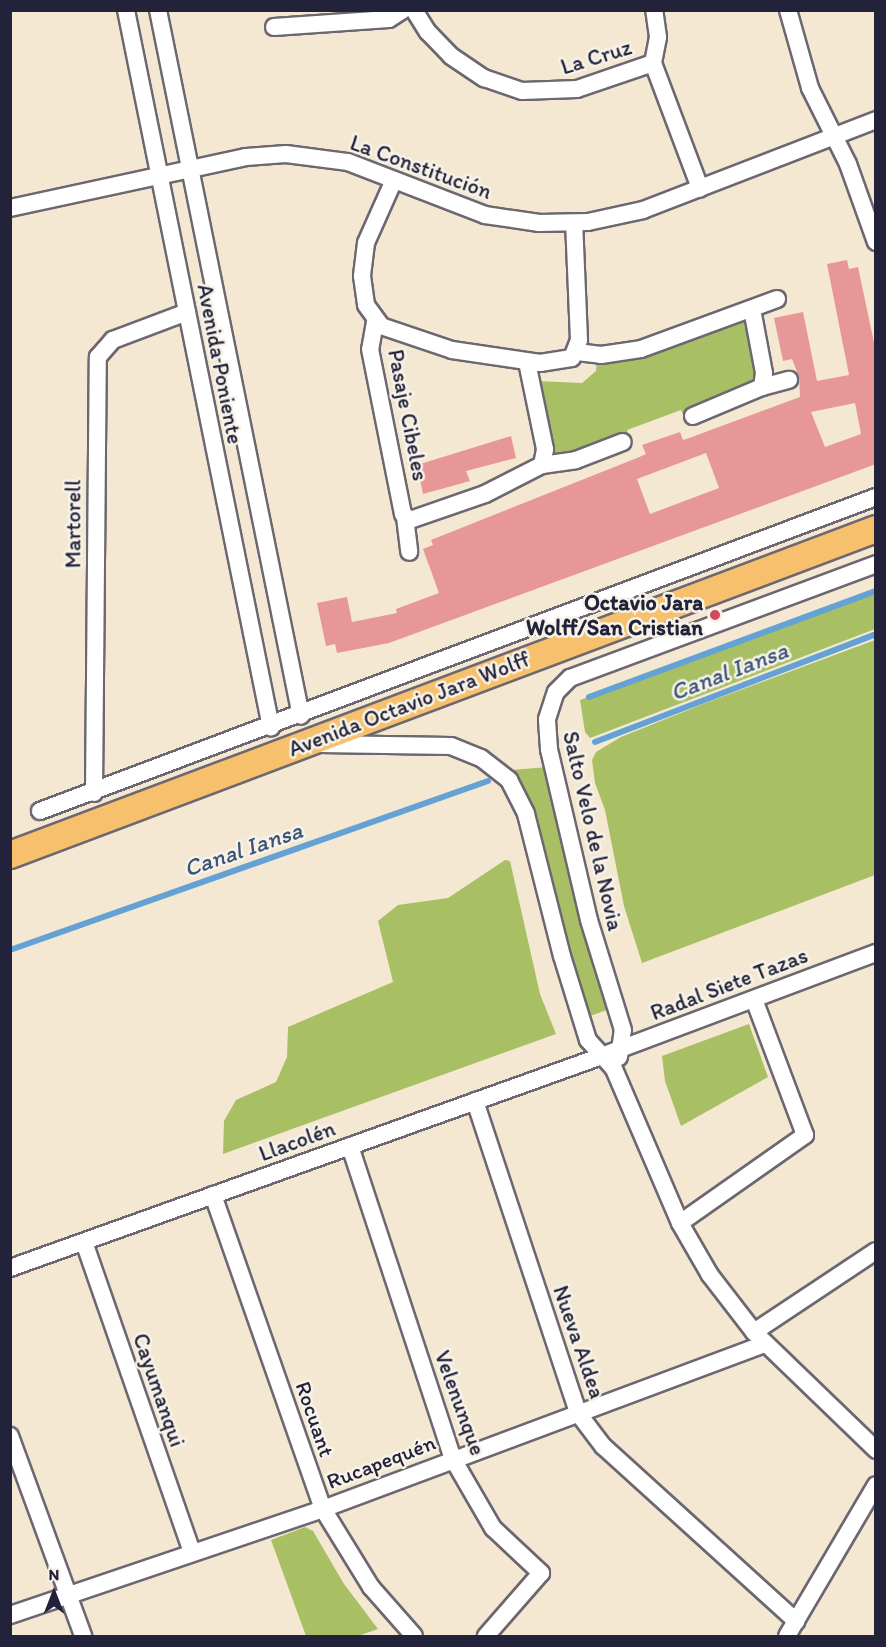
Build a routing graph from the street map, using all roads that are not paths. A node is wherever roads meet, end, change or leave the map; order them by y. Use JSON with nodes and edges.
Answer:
{"nodes":[{"id":1,"x":126,"y":10,"type":"edge"},
{"id":2,"x":158,"y":10,"type":"edge"},
{"id":3,"x":403,"y":10,"type":"edge"},
{"id":4,"x":414,"y":10,"type":"edge"},
{"id":5,"x":654,"y":10,"type":"edge"},
{"id":6,"x":788,"y":10,"type":"edge"},
{"id":7,"x":274,"y":27,"type":"dead end"},
{"id":8,"x":652,"y":63,"type":"junction"},
{"id":9,"x":876,"y":120,"type":"edge"},
{"id":10,"x":832,"y":137,"type":"junction"},
{"id":11,"x":190,"y":168,"type":"junction"},
{"id":12,"x":159,"y":175,"type":"junction"},
{"id":13,"x":394,"y":180,"type":"junction"},
{"id":14,"x":700,"y":188,"type":"junction"},
{"id":15,"x":10,"y":208,"type":"edge"},
{"id":16,"x":574,"y":223,"type":"junction"},
{"id":17,"x":876,"y":242,"type":"edge"},
{"id":18,"x":777,"y":299,"type":"dead end"},
{"id":19,"x":752,"y":309,"type":"junction"},
{"id":20,"x":187,"y":312,"type":"junction"},
{"id":21,"x":375,"y":322,"type":"junction"},
{"id":22,"x":577,"y":352,"type":"junction"},
{"id":23,"x":527,"y":362,"type":"junction"},
{"id":24,"x":789,"y":380,"type":"dead end"},
{"id":25,"x":762,"y":387,"type":"junction"},
{"id":26,"x":693,"y":416,"type":"dead end"},
{"id":27,"x":623,"y":442,"type":"dead end"},
{"id":28,"x":542,"y":465,"type":"junction"},
{"id":29,"x":876,"y":497,"type":"edge"},
{"id":30,"x":405,"y":517,"type":"junction"},
{"id":31,"x":876,"y":529,"type":"edge"},
{"id":32,"x":409,"y":552,"type":"dead end"},
{"id":33,"x":876,"y":564,"type":"edge"},
{"id":34,"x":301,"y":716,"type":"junction"},
{"id":35,"x":270,"y":727,"type":"junction"},
{"id":36,"x":302,"y":744,"type":"junction"},
{"id":37,"x":94,"y":793,"type":"junction"},
{"id":38,"x":40,"y":811,"type":"dead end"},
{"id":39,"x":10,"y":855,"type":"edge"},
{"id":40,"x":876,"y":953,"type":"edge"},
{"id":41,"x":754,"y":999,"type":"junction"},
{"id":42,"x":622,"y":1048,"type":"junction"},
{"id":43,"x":600,"y":1057,"type":"junction"},
{"id":44,"x":614,"y":1069,"type":"junction"},
{"id":45,"x":475,"y":1101,"type":"junction"},
{"id":46,"x":350,"y":1146,"type":"junction"},
{"id":47,"x":213,"y":1195,"type":"junction"},
{"id":48,"x":680,"y":1222,"type":"junction"},
{"id":49,"x":84,"y":1242,"type":"junction"},
{"id":50,"x":876,"y":1251,"type":"edge"},
{"id":51,"x":10,"y":1268,"type":"edge"},
{"id":52,"x":760,"y":1338,"type":"junction"},
{"id":53,"x":578,"y":1413,"type":"junction"},
{"id":54,"x":10,"y":1436,"type":"edge"},
{"id":55,"x":876,"y":1450,"type":"edge"},
{"id":56,"x":453,"y":1459,"type":"junction"},
{"id":57,"x":876,"y":1485,"type":"edge"},
{"id":58,"x":323,"y":1509,"type":"junction"},
{"id":59,"x":192,"y":1553,"type":"junction"},
{"id":60,"x":67,"y":1598,"type":"junction"},
{"id":61,"x":10,"y":1615,"type":"edge"},
{"id":62,"x":796,"y":1621,"type":"junction"},
{"id":63,"x":406,"y":1635,"type":"edge"},
{"id":64,"x":83,"y":1636,"type":"edge"},
{"id":65,"x":486,"y":1636,"type":"edge"},
{"id":66,"x":787,"y":1636,"type":"edge"}],
"edges":[{"from":1,"to":12,"type":"street","name":"Avenida Poniente"},
{"from":2,"to":11,"type":"street","name":"Avenida Poniente"},
{"from":3,"to":7,"type":"street"},
{"from":4,"to":8,"type":"street","name":"La Cruz"},
{"from":5,"to":8,"type":"street"},
{"from":6,"to":10,"type":"street"},
{"from":8,"to":14,"type":"street","name":"La Cruz"},
{"from":9,"to":10,"type":"street","name":"La Constitución"},
{"from":10,"to":14,"type":"street","name":"La Constitución"},
{"from":10,"to":17,"type":"street"},
{"from":11,"to":12,"type":"street","name":"La Constitución"},
{"from":11,"to":13,"type":"street","name":"La Constitución"},
{"from":11,"to":34,"type":"street","name":"Avenida Poniente"},
{"from":12,"to":15,"type":"street","name":"La Constitución"},
{"from":12,"to":20,"type":"street","name":"Avenida Poniente"},
{"from":13,"to":16,"type":"street","name":"La Constitución"},
{"from":13,"to":21,"type":"street","name":"Pasaje Cibeles"},
{"from":14,"to":16,"type":"street","name":"La Constitución"},
{"from":16,"to":22,"type":"street"},
{"from":18,"to":19,"type":"street","name":"Pasaje Cibeles"},
{"from":19,"to":22,"type":"street","name":"Pasaje Cibeles"},
{"from":19,"to":25,"type":"street"},
{"from":20,"to":35,"type":"street","name":"Avenida Poniente"},
{"from":20,"to":37,"type":"street","name":"Martorell"},
{"from":21,"to":23,"type":"street","name":"Pasaje Cibeles"},
{"from":21,"to":30,"type":"street","name":"Pasaje Cibeles"},
{"from":22,"to":23,"type":"street","name":"Pasaje Cibeles"},
{"from":23,"to":28,"type":"street"},
{"from":24,"to":25,"type":"street"},
{"from":25,"to":26,"type":"street"},
{"from":27,"to":28,"type":"street","name":"Pasaje Cibeles"},
{"from":28,"to":30,"type":"street","name":"Pasaje Cibeles"},
{"from":29,"to":34,"type":"street","name":"Avenida Octavio Jara Wolff"},
{"from":30,"to":32,"type":"street","name":"Pasaje Cibeles"},
{"from":31,"to":36,"type":"main road","name":"Avenida Octavio Jara Wolff"},
{"from":33,"to":42,"type":"street","name":"Salto Velo de la Novia"},
{"from":34,"to":35,"type":"street","name":"Avenida Octavio Jara Wolff"},
{"from":35,"to":37,"type":"street","name":"Avenida Octavio Jara Wolff"},
{"from":36,"to":39,"type":"main road","name":"Avenida Octavio Jara Wolff"},
{"from":36,"to":43,"type":"street"},
{"from":37,"to":38,"type":"street","name":"Avenida Octavio Jara Wolff"},
{"from":40,"to":41,"type":"street","name":"Radal Siete Tazas"},
{"from":41,"to":42,"type":"street","name":"Radal Siete Tazas"},
{"from":41,"to":48,"type":"street"},
{"from":42,"to":43,"type":"street","name":"Radal Siete Tazas"},
{"from":42,"to":44,"type":"street","name":"Salto Velo de la Novia"},
{"from":43,"to":44,"type":"street"},
{"from":43,"to":45,"type":"street","name":"Llacolén"},
{"from":44,"to":48,"type":"street"},
{"from":45,"to":46,"type":"street","name":"Llacolén"},
{"from":45,"to":53,"type":"street","name":"Nueva Aldea"},
{"from":46,"to":47,"type":"street","name":"Llacolén"},
{"from":46,"to":56,"type":"street","name":"Velenunque"},
{"from":47,"to":49,"type":"street","name":"Llacolén"},
{"from":47,"to":58,"type":"street","name":"Rocuant"},
{"from":48,"to":52,"type":"street"},
{"from":49,"to":51,"type":"street","name":"Llacolén"},
{"from":49,"to":59,"type":"street","name":"Cayumanqui"},
{"from":50,"to":52,"type":"street","name":"Rucapequén"},
{"from":52,"to":53,"type":"street","name":"Rucapequén"},
{"from":52,"to":55,"type":"street"},
{"from":53,"to":56,"type":"street","name":"Rucapequén"},
{"from":53,"to":62,"type":"street","name":"Nueva Aldea"},
{"from":54,"to":60,"type":"street"},
{"from":56,"to":58,"type":"street","name":"Rucapequén"},
{"from":56,"to":65,"type":"street","name":"Velenunque"},
{"from":57,"to":62,"type":"street"},
{"from":58,"to":59,"type":"street","name":"Rucapequén"},
{"from":58,"to":63,"type":"street","name":"Rocuant"},
{"from":59,"to":60,"type":"street","name":"Rucapequén"},
{"from":60,"to":61,"type":"street","name":"Rucapequén"},
{"from":60,"to":64,"type":"street"},
{"from":62,"to":66,"type":"street"}]}
